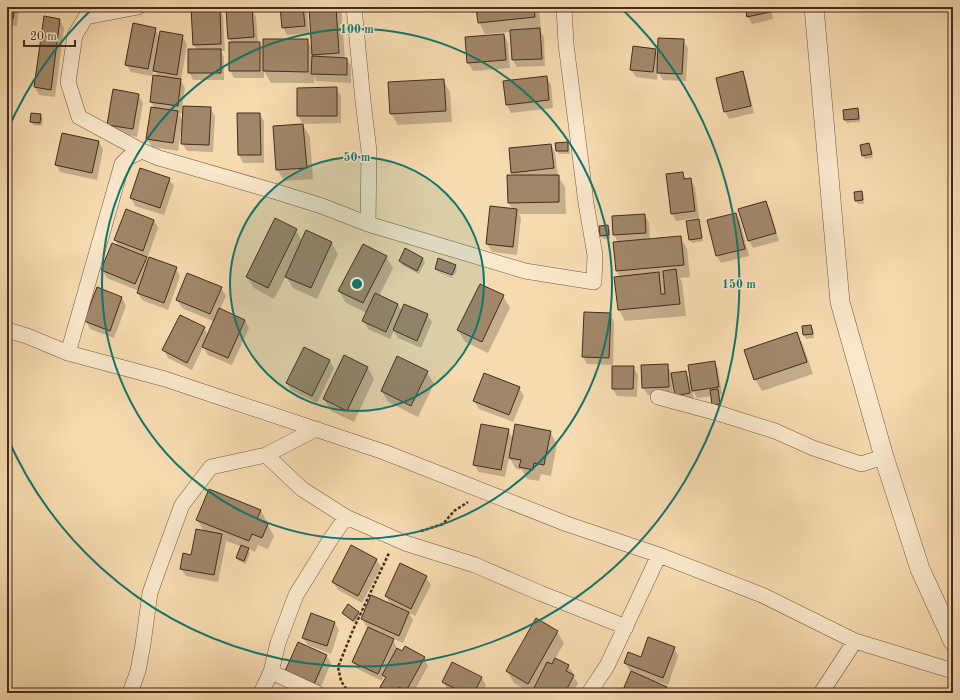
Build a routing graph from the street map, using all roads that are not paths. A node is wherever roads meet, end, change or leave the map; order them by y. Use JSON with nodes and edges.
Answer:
{"nodes":[{"id":1,"x":138,"y":7,"type":"edge"},
{"id":2,"x":354,"y":7,"type":"edge"},
{"id":3,"x":564,"y":7,"type":"edge"},
{"id":4,"x":814,"y":7,"type":"edge"},
{"id":5,"x":142,"y":151,"type":"junction"},
{"id":6,"x":368,"y":224,"type":"junction"},
{"id":7,"x":7,"y":330,"type":"edge"},
{"id":8,"x":68,"y":353,"type":"junction"},
{"id":9,"x":658,"y":397,"type":"dead end"},
{"id":10,"x":316,"y":429,"type":"junction"},
{"id":11,"x":266,"y":455,"type":"junction"},
{"id":12,"x":884,"y":457,"type":"junction"},
{"id":13,"x":346,"y":517,"type":"junction"},
{"id":14,"x":659,"y":555,"type":"junction"},
{"id":15,"x":626,"y":627,"type":"junction"},
{"id":16,"x":855,"y":641,"type":"junction"},
{"id":17,"x":953,"y":641,"type":"edge"},
{"id":18,"x":953,"y":671,"type":"edge"},
{"id":19,"x":271,"y":672,"type":"junction"},
{"id":20,"x":130,"y":693,"type":"edge"},
{"id":21,"x":261,"y":693,"type":"edge"},
{"id":22,"x":317,"y":693,"type":"edge"},
{"id":23,"x":589,"y":693,"type":"edge"},
{"id":24,"x":821,"y":693,"type":"edge"}],
"edges":[{"from":1,"to":5,"type":"street"},
{"from":2,"to":6,"type":"street"},
{"from":3,"to":6,"type":"street"},
{"from":4,"to":12,"type":"street"},
{"from":5,"to":6,"type":"street"},
{"from":5,"to":8,"type":"street"},
{"from":7,"to":8,"type":"street"},
{"from":8,"to":10,"type":"street"},
{"from":9,"to":12,"type":"street"},
{"from":10,"to":11,"type":"street"},
{"from":10,"to":14,"type":"street"},
{"from":11,"to":13,"type":"street"},
{"from":11,"to":20,"type":"street"},
{"from":12,"to":17,"type":"street"},
{"from":13,"to":15,"type":"street"},
{"from":13,"to":19,"type":"street"},
{"from":14,"to":15,"type":"street"},
{"from":14,"to":16,"type":"street"},
{"from":15,"to":23,"type":"street"},
{"from":16,"to":18,"type":"street"},
{"from":16,"to":24,"type":"street"},
{"from":19,"to":21,"type":"street"},
{"from":19,"to":22,"type":"street"}]}
